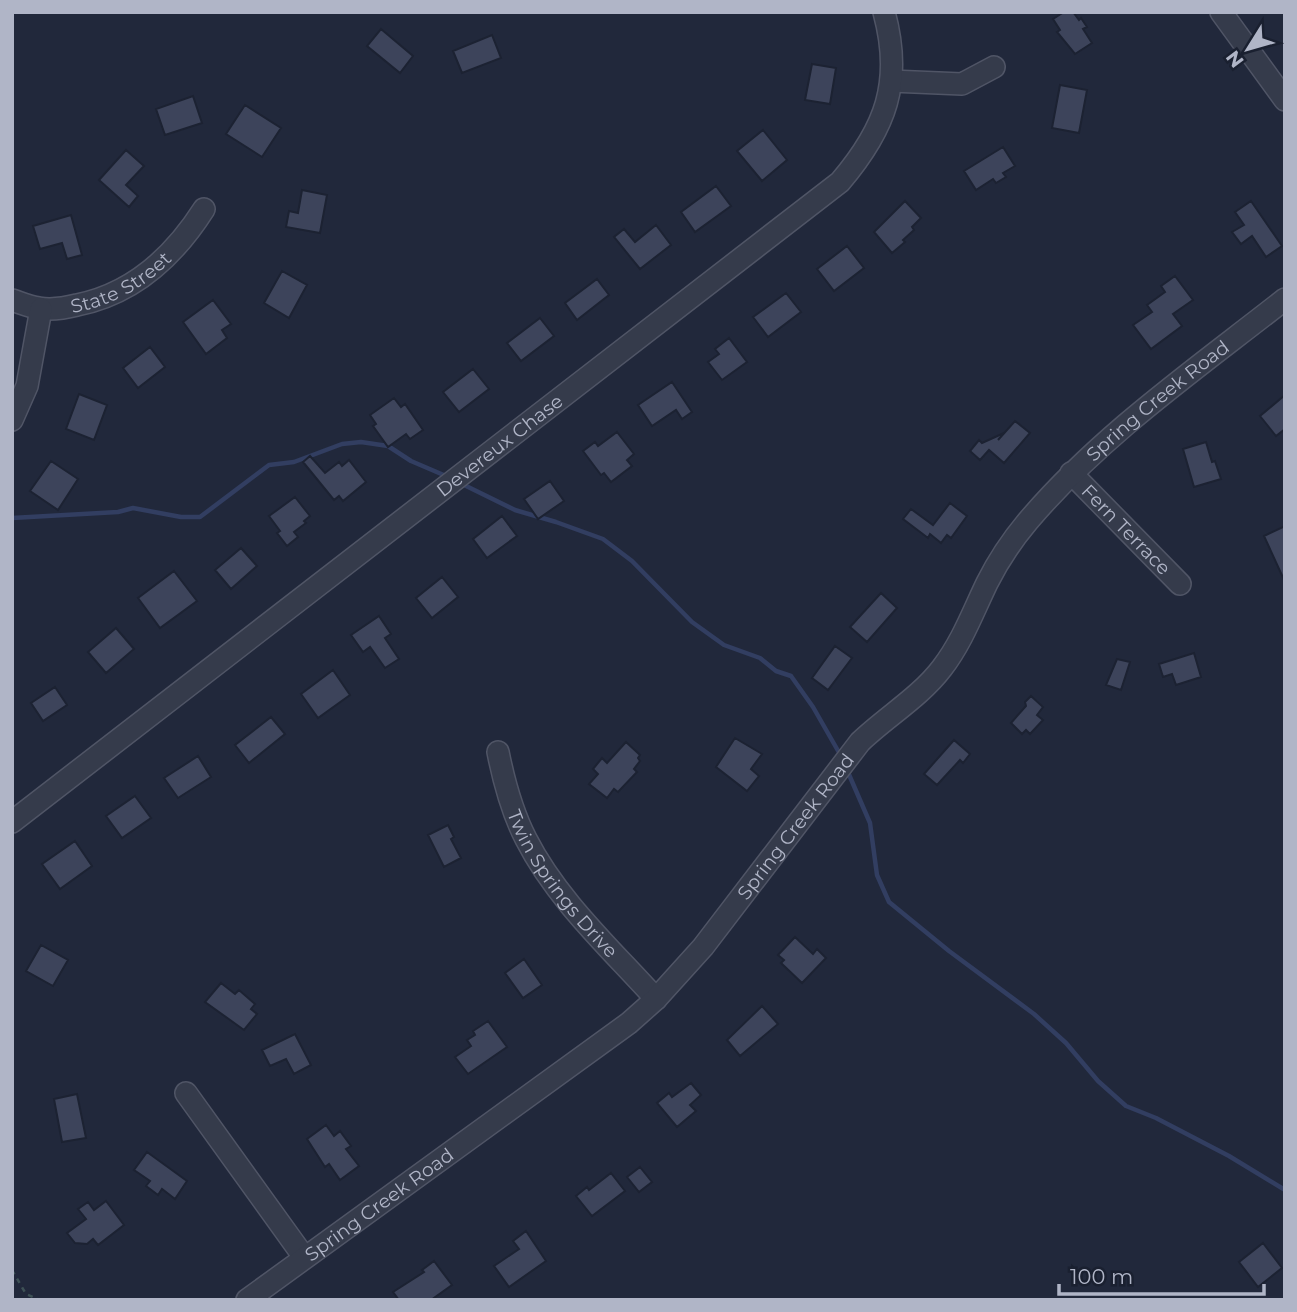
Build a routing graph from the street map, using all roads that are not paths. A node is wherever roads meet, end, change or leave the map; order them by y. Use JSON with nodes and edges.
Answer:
{"nodes":[{"id":1,"x":884,"y":12,"type":"edge"},
{"id":2,"x":1221,"y":12,"type":"edge"},
{"id":3,"x":994,"y":67,"type":"dead end"},
{"id":4,"x":891,"y":81,"type":"junction"},
{"id":5,"x":1285,"y":100,"type":"edge"},
{"id":6,"x":205,"y":209,"type":"dead end"},
{"id":7,"x":1285,"y":299,"type":"edge"},
{"id":8,"x":12,"y":300,"type":"edge"},
{"id":9,"x":41,"y":309,"type":"junction"},
{"id":10,"x":12,"y":420,"type":"edge"},
{"id":11,"x":1071,"y":473,"type":"junction"},
{"id":12,"x":1180,"y":584,"type":"dead end"},
{"id":13,"x":498,"y":752,"type":"dead end"},
{"id":14,"x":12,"y":822,"type":"edge"},
{"id":15,"x":656,"y":999,"type":"junction"},
{"id":16,"x":186,"y":1093,"type":"dead end"},
{"id":17,"x":304,"y":1257,"type":"junction"},
{"id":18,"x":247,"y":1300,"type":"edge"}],
"edges":[{"from":1,"to":4,"type":"street","name":"Devereux Chase"},
{"from":2,"to":5,"type":"street"},
{"from":3,"to":4,"type":"street"},
{"from":4,"to":14,"type":"street","name":"Devereux Chase"},
{"from":6,"to":9,"type":"street","name":"State Street"},
{"from":7,"to":11,"type":"street","name":"Spring Creek Road"},
{"from":8,"to":9,"type":"street","name":"State Street"},
{"from":9,"to":10,"type":"street"},
{"from":11,"to":12,"type":"street","name":"Fern Terrace"},
{"from":11,"to":15,"type":"street","name":"Spring Creek Road"},
{"from":13,"to":15,"type":"street","name":"Twin Springs Drive"},
{"from":15,"to":17,"type":"street","name":"Spring Creek Road"},
{"from":16,"to":17,"type":"street"},
{"from":17,"to":18,"type":"street","name":"Spring Creek Road"}]}
